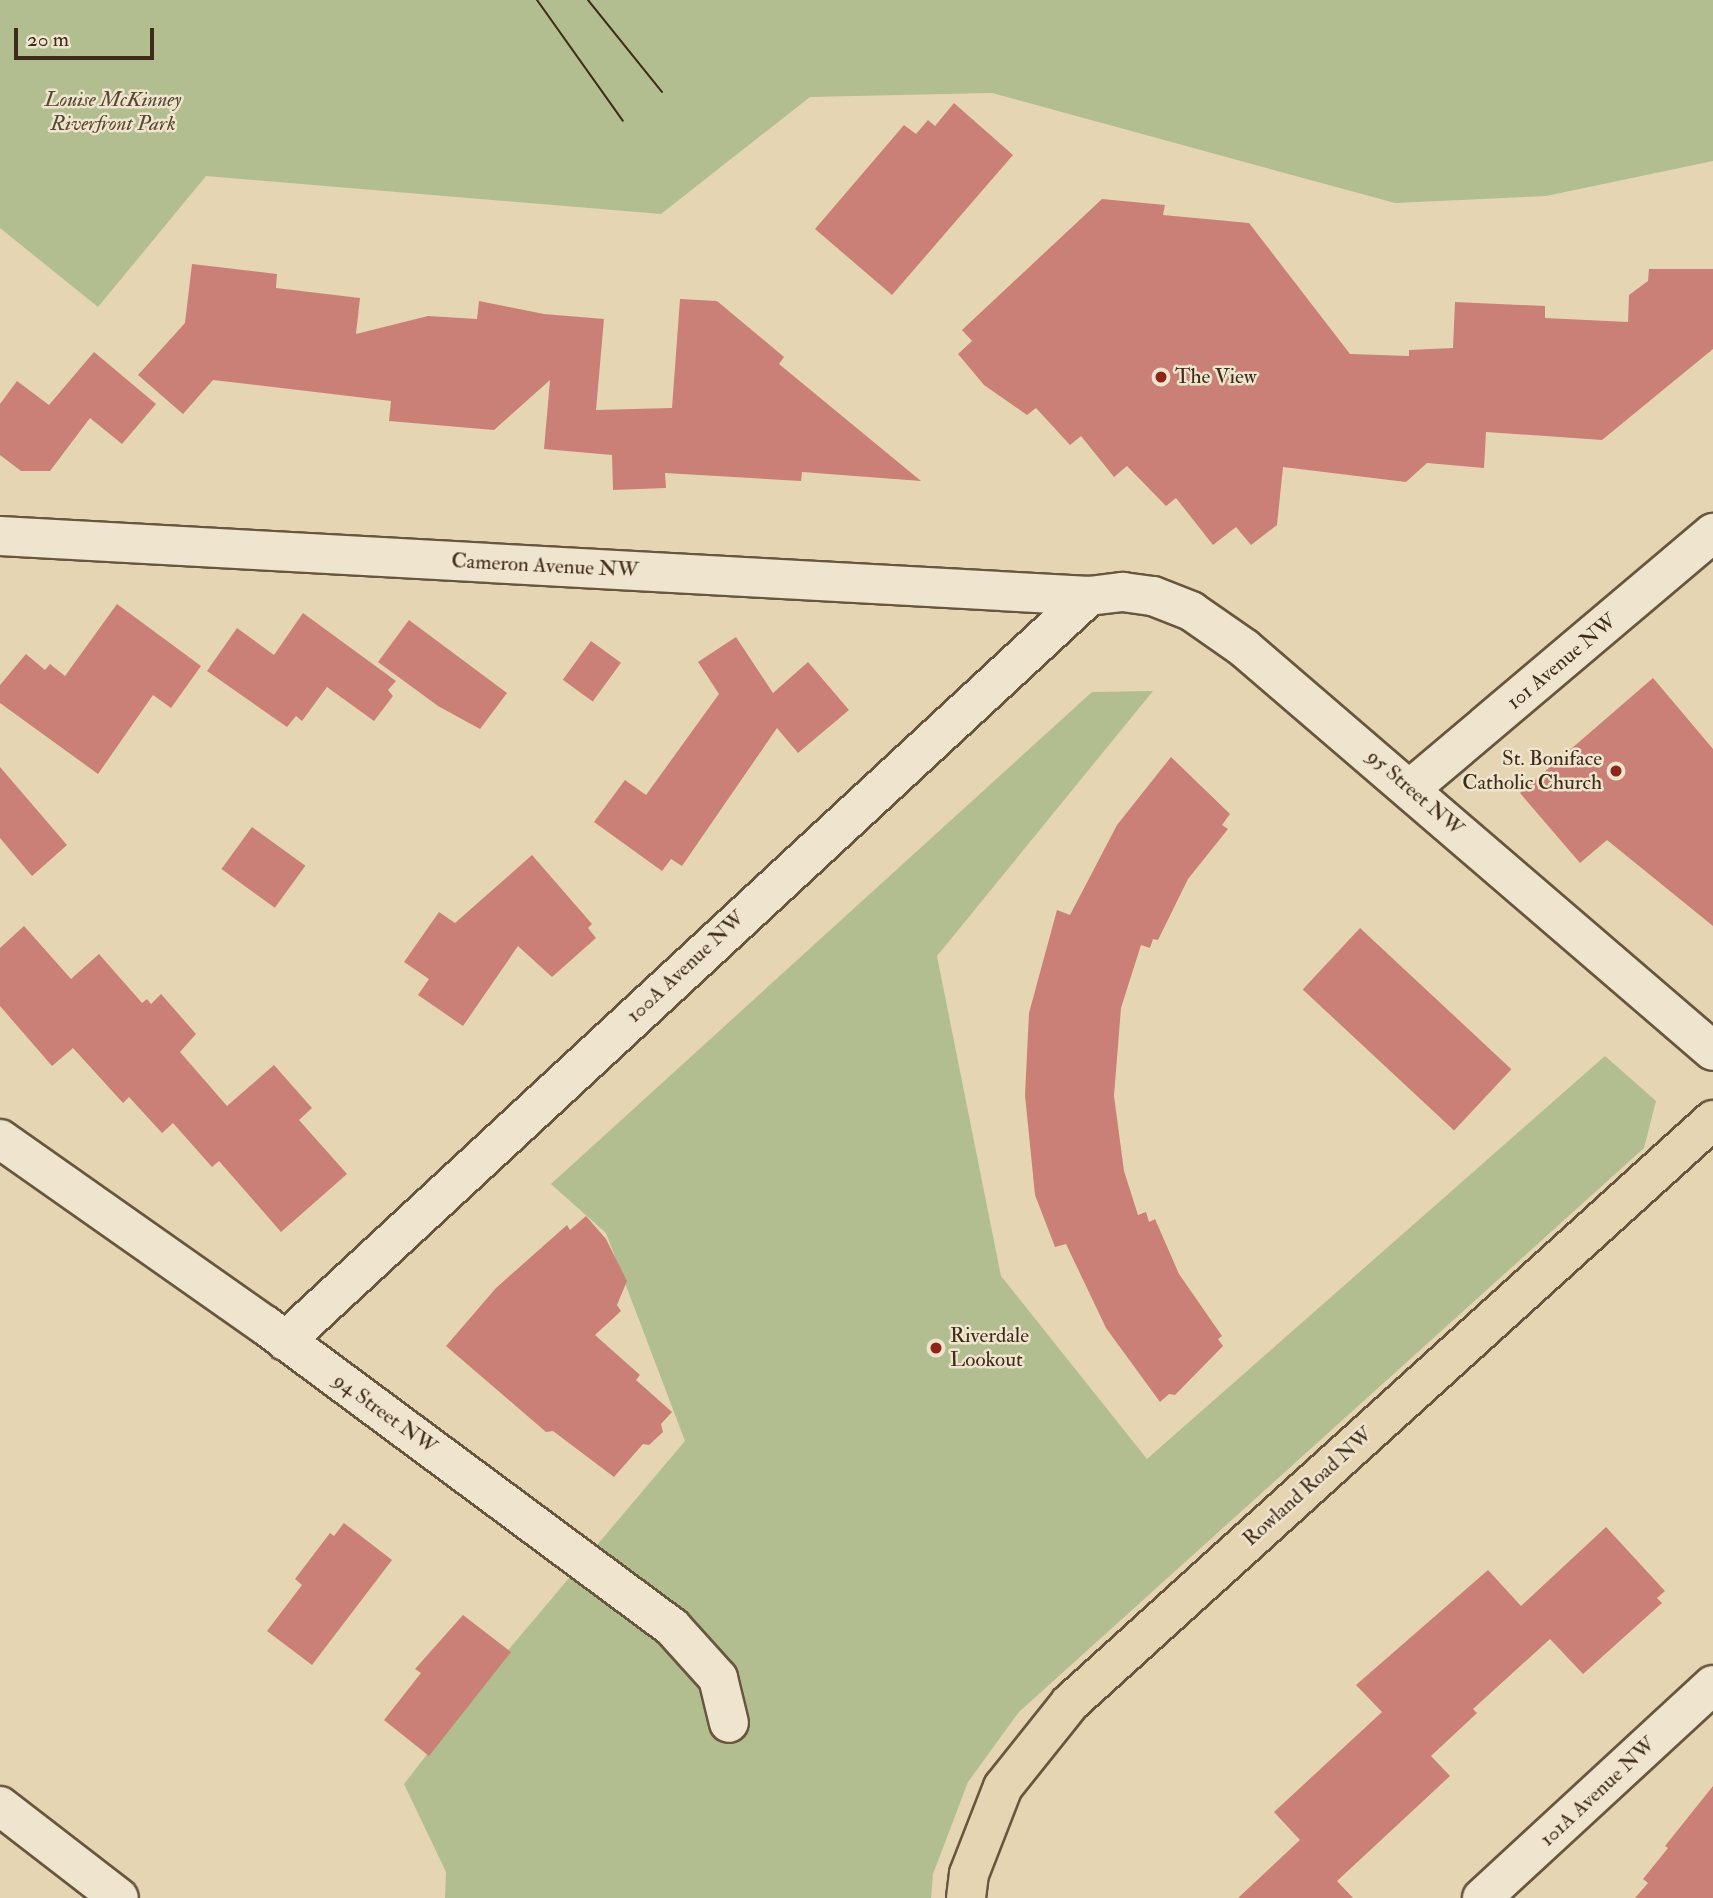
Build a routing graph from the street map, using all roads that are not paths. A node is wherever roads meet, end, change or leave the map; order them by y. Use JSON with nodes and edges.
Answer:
{"nodes":[{"id":1,"x":1713,"y":533,"type":"edge"},
{"id":2,"x":0,"y":536,"type":"edge"},
{"id":3,"x":1089,"y":596,"type":"junction"},
{"id":4,"x":1410,"y":789,"type":"junction"},
{"id":5,"x":1713,"y":1051,"type":"edge"},
{"id":6,"x":1713,"y":1120,"type":"edge"},
{"id":7,"x":0,"y":1139,"type":"edge"},
{"id":8,"x":285,"y":1341,"type":"junction"},
{"id":9,"x":1713,"y":1685,"type":"edge"},
{"id":10,"x":729,"y":1723,"type":"dead end"},
{"id":11,"x":0,"y":1807,"type":"edge"},
{"id":12,"x":119,"y":1898,"type":"edge"},
{"id":13,"x":966,"y":1898,"type":"edge"},
{"id":14,"x":1482,"y":1898,"type":"edge"}],
"edges":[{"from":1,"to":4,"type":"street","name":"101 Avenue NW"},
{"from":2,"to":3,"type":"street","name":"Cameron Avenue NW"},
{"from":3,"to":4,"type":"street","name":"95 Street NW"},
{"from":3,"to":8,"type":"street","name":"100A Avenue NW"},
{"from":4,"to":5,"type":"street","name":"95 Street NW"},
{"from":6,"to":13,"type":"main road","name":"Rowland Road NW"},
{"from":7,"to":8,"type":"street","name":"94 Street NW"},
{"from":8,"to":10,"type":"street","name":"94 Street NW"},
{"from":9,"to":14,"type":"street","name":"101A Avenue NW"},
{"from":11,"to":12,"type":"street"}]}
